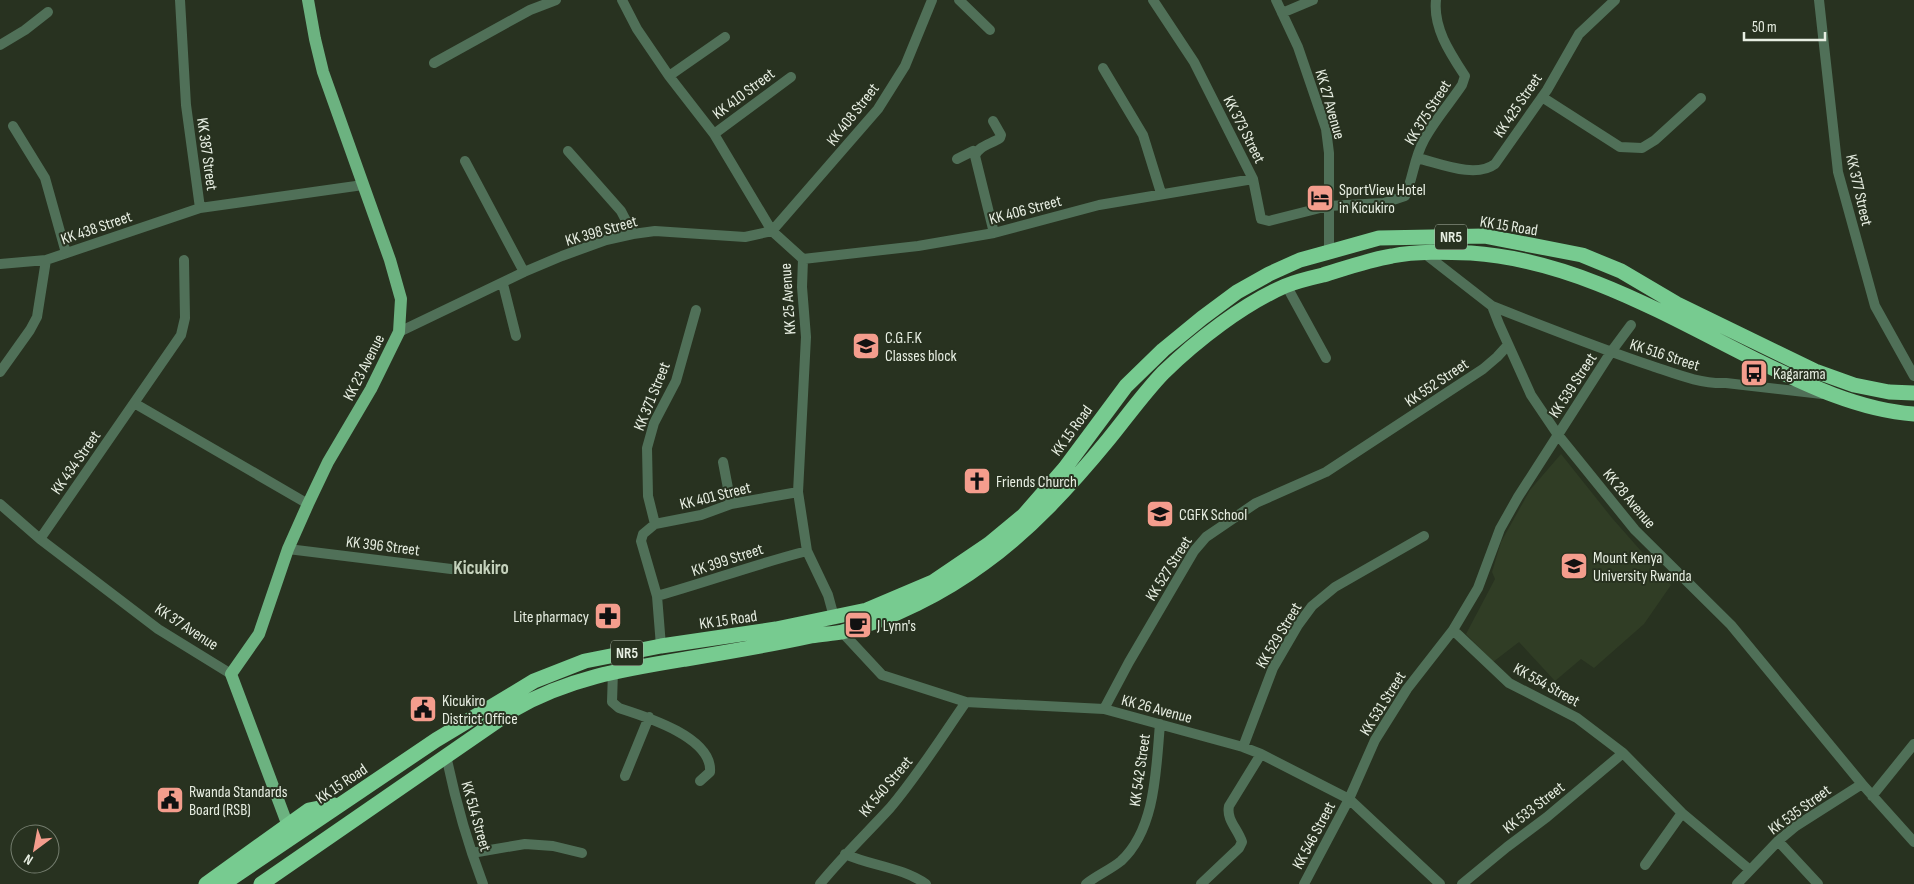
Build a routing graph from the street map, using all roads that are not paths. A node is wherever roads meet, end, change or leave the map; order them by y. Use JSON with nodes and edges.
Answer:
{"nodes":[{"id":1,"x":180,"y":0,"type":"edge"},
{"id":2,"x":308,"y":0,"type":"edge"},
{"id":3,"x":556,"y":0,"type":"edge"},
{"id":4,"x":622,"y":0,"type":"edge"},
{"id":5,"x":932,"y":0,"type":"edge"},
{"id":6,"x":959,"y":0,"type":"edge"},
{"id":7,"x":1153,"y":0,"type":"edge"},
{"id":8,"x":1276,"y":0,"type":"edge"},
{"id":9,"x":1313,"y":0,"type":"edge"},
{"id":10,"x":1436,"y":0,"type":"edge"},
{"id":11,"x":1615,"y":0,"type":"edge"},
{"id":12,"x":1819,"y":0,"type":"edge"},
{"id":13,"x":48,"y":12,"type":"dead end"},
{"id":14,"x":1282,"y":13,"type":"junction"},
{"id":15,"x":990,"y":30,"type":"dead end"},
{"id":16,"x":725,"y":37,"type":"dead end"},
{"id":17,"x":0,"y":46,"type":"edge"},
{"id":18,"x":434,"y":64,"type":"dead end"},
{"id":19,"x":1103,"y":68,"type":"dead end"},
{"id":20,"x":669,"y":76,"type":"junction"},
{"id":21,"x":791,"y":77,"type":"dead end"},
{"id":22,"x":1542,"y":97,"type":"junction"},
{"id":23,"x":1700,"y":98,"type":"dead end"},
{"id":24,"x":993,"y":121,"type":"dead end"},
{"id":25,"x":13,"y":126,"type":"dead end"},
{"id":26,"x":714,"y":134,"type":"junction"},
{"id":27,"x":568,"y":151,"type":"dead end"},
{"id":28,"x":975,"y":154,"type":"junction"},
{"id":29,"x":1417,"y":158,"type":"junction"},
{"id":30,"x":957,"y":159,"type":"dead end"},
{"id":31,"x":465,"y":161,"type":"dead end"},
{"id":32,"x":1253,"y":179,"type":"junction"},
{"id":33,"x":363,"y":185,"type":"junction"},
{"id":34,"x":1161,"y":193,"type":"junction"},
{"id":35,"x":1328,"y":206,"type":"junction"},
{"id":36,"x":200,"y":208,"type":"junction"},
{"id":37,"x":772,"y":231,"type":"junction"},
{"id":38,"x":994,"y":233,"type":"junction"},
{"id":39,"x":633,"y":234,"type":"junction"},
{"id":40,"x":1329,"y":252,"type":"junction"},
{"id":41,"x":66,"y":253,"type":"junction"},
{"id":42,"x":1424,"y":253,"type":"junction"},
{"id":43,"x":803,"y":259,"type":"junction"},
{"id":44,"x":46,"y":260,"type":"junction"},
{"id":45,"x":184,"y":260,"type":"dead end"},
{"id":46,"x":0,"y":264,"type":"edge"},
{"id":47,"x":1334,"y":271,"type":"junction"},
{"id":48,"x":524,"y":272,"type":"junction"},
{"id":49,"x":503,"y":284,"type":"junction"},
{"id":50,"x":1286,"y":285,"type":"junction"},
{"id":51,"x":1492,"y":306,"type":"junction"},
{"id":52,"x":696,"y":310,"type":"dead end"},
{"id":53,"x":1631,"y":325,"type":"dead end"},
{"id":54,"x":399,"y":332,"type":"junction"},
{"id":55,"x":516,"y":336,"type":"dead end"},
{"id":56,"x":1508,"y":345,"type":"junction"},
{"id":57,"x":1611,"y":352,"type":"junction"},
{"id":58,"x":1326,"y":358,"type":"dead end"},
{"id":59,"x":0,"y":372,"type":"edge"},
{"id":60,"x":1914,"y":376,"type":"edge"},
{"id":61,"x":1914,"y":393,"type":"edge"},
{"id":62,"x":1836,"y":395,"type":"junction"},
{"id":63,"x":134,"y":403,"type":"junction"},
{"id":64,"x":1914,"y":414,"type":"edge"},
{"id":65,"x":1558,"y":434,"type":"junction"},
{"id":66,"x":1376,"y":438,"type":"joint"},
{"id":67,"x":723,"y":462,"type":"dead end"},
{"id":68,"x":798,"y":492,"type":"junction"},
{"id":69,"x":0,"y":504,"type":"edge"},
{"id":70,"x":308,"y":504,"type":"junction"},
{"id":71,"x":731,"y":504,"type":"junction"},
{"id":72,"x":655,"y":524,"type":"junction"},
{"id":73,"x":1424,"y":536,"type":"dead end"},
{"id":74,"x":40,"y":539,"type":"junction"},
{"id":75,"x":288,"y":549,"type":"junction"},
{"id":76,"x":807,"y":551,"type":"junction"},
{"id":77,"x":474,"y":570,"type":"dead end"},
{"id":78,"x":657,"y":596,"type":"junction"},
{"id":79,"x":834,"y":618,"type":"junction"},
{"id":80,"x":1453,"y":630,"type":"junction"},
{"id":81,"x":842,"y":632,"type":"junction"},
{"id":82,"x":661,"y":646,"type":"junction"},
{"id":83,"x":613,"y":670,"type":"junction"},
{"id":84,"x":231,"y":674,"type":"junction"},
{"id":85,"x":966,"y":702,"type":"junction"},
{"id":86,"x":1104,"y":709,"type":"junction"},
{"id":87,"x":649,"y":717,"type":"junction"},
{"id":88,"x":1160,"y":724,"type":"junction"},
{"id":89,"x":1914,"y":744,"type":"edge"},
{"id":90,"x":1243,"y":747,"type":"junction"},
{"id":91,"x":1623,"y":753,"type":"junction"},
{"id":92,"x":1261,"y":754,"type":"junction"},
{"id":93,"x":446,"y":755,"type":"junction"},
{"id":94,"x":624,"y":776,"type":"dead end"},
{"id":95,"x":700,"y":781,"type":"dead end"},
{"id":96,"x":1862,"y":784,"type":"junction"},
{"id":97,"x":1872,"y":796,"type":"junction"},
{"id":98,"x":1349,"y":799,"type":"junction"},
{"id":99,"x":342,"y":803,"type":"junction"},
{"id":100,"x":1682,"y":813,"type":"junction"},
{"id":101,"x":349,"y":823,"type":"junction"},
{"id":102,"x":288,"y":826,"type":"junction"},
{"id":103,"x":1778,"y":841,"type":"junction"},
{"id":104,"x":1914,"y":842,"type":"edge"},
{"id":105,"x":472,"y":853,"type":"junction"},
{"id":106,"x":582,"y":853,"type":"dead end"},
{"id":107,"x":845,"y":854,"type":"junction"},
{"id":108,"x":1645,"y":865,"type":"dead end"},
{"id":109,"x":1750,"y":870,"type":"junction"},
{"id":110,"x":206,"y":884,"type":"edge"},
{"id":111,"x":223,"y":884,"type":"edge"},
{"id":112,"x":261,"y":884,"type":"edge"},
{"id":113,"x":277,"y":884,"type":"edge"},
{"id":114,"x":483,"y":884,"type":"edge"},
{"id":115,"x":820,"y":884,"type":"edge"},
{"id":116,"x":926,"y":884,"type":"edge"},
{"id":117,"x":1086,"y":884,"type":"edge"},
{"id":118,"x":1201,"y":884,"type":"edge"},
{"id":119,"x":1304,"y":884,"type":"edge"},
{"id":120,"x":1440,"y":884,"type":"edge"},
{"id":121,"x":1462,"y":884,"type":"edge"},
{"id":122,"x":1737,"y":884,"type":"edge"},
{"id":123,"x":1818,"y":884,"type":"edge"}],
"edges":[{"from":1,"to":36,"type":"street","name":"KK 387 Street"},
{"from":2,"to":33,"type":"main road","name":"KK 23 Avenue"},
{"from":3,"to":18,"type":"street"},
{"from":4,"to":20,"type":"street","name":"KK 25 Avenue"},
{"from":5,"to":37,"type":"street","name":"KK 408 Street"},
{"from":6,"to":15,"type":"street"},
{"from":7,"to":32,"type":"street","name":"KK 373 Street"},
{"from":8,"to":14,"type":"street","name":"KK 27 Avenue"},
{"from":9,"to":14,"type":"street"},
{"from":10,"to":29,"type":"street","name":"KK 375 Street"},
{"from":11,"to":22,"type":"street","name":"KK 425 Street"},
{"from":12,"to":60,"type":"street","name":"KK 377 Street"},
{"from":13,"to":17,"type":"street"},
{"from":14,"to":35,"type":"street","name":"KK 27 Avenue"},
{"from":16,"to":20,"type":"street"},
{"from":19,"to":34,"type":"street"},
{"from":20,"to":26,"type":"street","name":"KK 25 Avenue"},
{"from":21,"to":26,"type":"street","name":"KK 410 Street"},
{"from":22,"to":23,"type":"street"},
{"from":22,"to":29,"type":"street","name":"KK 425 Street"},
{"from":24,"to":28,"type":"street"},
{"from":25,"to":41,"type":"street"},
{"from":26,"to":37,"type":"street","name":"KK 25 Avenue"},
{"from":27,"to":39,"type":"street"},
{"from":28,"to":30,"type":"street"},
{"from":28,"to":38,"type":"street"},
{"from":29,"to":35,"type":"street","name":"KK 375 Street"},
{"from":31,"to":48,"type":"street"},
{"from":32,"to":34,"type":"street","name":"KK 406 Street"},
{"from":32,"to":35,"type":"street","name":"KK 373 Street"},
{"from":33,"to":36,"type":"street","name":"KK 387 Street"},
{"from":33,"to":54,"type":"main road","name":"KK 23 Avenue"},
{"from":34,"to":38,"type":"street","name":"KK 406 Street"},
{"from":35,"to":40,"type":"street","name":"KK 27 Avenue"},
{"from":36,"to":41,"type":"street","name":"KK 438 Street"},
{"from":37,"to":39,"type":"street","name":"KK 398 Street"},
{"from":37,"to":43,"type":"street","name":"KK 25 Avenue"},
{"from":38,"to":43,"type":"street","name":"KK 406 Street"},
{"from":39,"to":48,"type":"street","name":"KK 398 Street"},
{"from":40,"to":47,"type":"highway"},
{"from":40,"to":61,"type":"highway","name":"KK 15 Road","number":"NR5"},
{"from":40,"to":79,"type":"highway","name":"KK 15 Road","number":"NR5"},
{"from":41,"to":44,"type":"street","name":"KK 438 Street"},
{"from":42,"to":47,"type":"highway","name":"KK 15 Road","number":"NR5"},
{"from":42,"to":51,"type":"street","name":"KK 28 Avenue"},
{"from":42,"to":62,"type":"highway","name":"KK 15 Road","number":"NR5"},
{"from":43,"to":68,"type":"street","name":"KK 25 Avenue"},
{"from":44,"to":46,"type":"street","name":"KK 438 Street"},
{"from":44,"to":59,"type":"street"},
{"from":45,"to":63,"type":"street","name":"KK 434 Street"},
{"from":47,"to":50,"type":"highway","name":"KK 15 Road","number":"NR5"},
{"from":48,"to":49,"type":"street","name":"KK 398 Street"},
{"from":49,"to":54,"type":"street","name":"KK 398 Street"},
{"from":49,"to":55,"type":"street"},
{"from":50,"to":58,"type":"street"},
{"from":50,"to":81,"type":"highway","name":"KK 15 Road","number":"NR5"},
{"from":51,"to":56,"type":"street","name":"KK 28 Avenue"},
{"from":51,"to":57,"type":"street","name":"KK 516 Street"},
{"from":52,"to":72,"type":"street","name":"KK 371 Street"},
{"from":53,"to":57,"type":"street","name":"KK 539 Street"},
{"from":54,"to":70,"type":"main road","name":"KK 23 Avenue"},
{"from":56,"to":65,"type":"street","name":"KK 28 Avenue"},
{"from":56,"to":66,"type":"street","name":"KK 552 Street"},
{"from":57,"to":62,"type":"street","name":"KK 516 Street"},
{"from":57,"to":65,"type":"street","name":"KK 539 Street"},
{"from":62,"to":64,"type":"highway","name":"KK 15 Road","number":"NR5"},
{"from":63,"to":70,"type":"street"},
{"from":63,"to":74,"type":"street","name":"KK 434 Street"},
{"from":65,"to":80,"type":"street"},
{"from":65,"to":96,"type":"street","name":"KK 28 Avenue"},
{"from":66,"to":86,"type":"street","name":"KK 527 Street"},
{"from":67,"to":71,"type":"street"},
{"from":68,"to":71,"type":"street","name":"KK 401 Street"},
{"from":68,"to":76,"type":"street","name":"KK 25 Avenue"},
{"from":69,"to":74,"type":"street","name":"KK 37 Avenue"},
{"from":70,"to":75,"type":"main road","name":"KK 23 Avenue"},
{"from":71,"to":72,"type":"street","name":"KK 401 Street"},
{"from":72,"to":78,"type":"street","name":"KK 401 Street"},
{"from":73,"to":90,"type":"street","name":"KK 529 Street"},
{"from":74,"to":84,"type":"street","name":"KK 37 Avenue"},
{"from":75,"to":77,"type":"street","name":"KK 396 Street"},
{"from":75,"to":84,"type":"main road","name":"KK 23 Avenue"},
{"from":76,"to":78,"type":"street","name":"KK 399 Street"},
{"from":76,"to":79,"type":"street","name":"KK 25 Avenue"},
{"from":78,"to":82,"type":"street"},
{"from":79,"to":81,"type":"highway"},
{"from":79,"to":82,"type":"highway","name":"KK 15 Road","number":"NR5"},
{"from":80,"to":91,"type":"street","name":"KK 554 Street"},
{"from":80,"to":98,"type":"street","name":"KK 531 Street"},
{"from":81,"to":83,"type":"highway","name":"KK 15 Road","number":"NR5"},
{"from":81,"to":85,"type":"street","name":"KK 26 Avenue"},
{"from":82,"to":99,"type":"highway","name":"KK 15 Road","number":"NR5"},
{"from":83,"to":87,"type":"street"},
{"from":83,"to":93,"type":"highway","name":"KK 15 Road","number":"NR5"},
{"from":84,"to":102,"type":"main road"},
{"from":85,"to":86,"type":"street","name":"KK 26 Avenue"},
{"from":85,"to":107,"type":"street","name":"KK 540 Street"},
{"from":86,"to":88,"type":"street","name":"KK 26 Avenue"},
{"from":87,"to":94,"type":"street"},
{"from":87,"to":95,"type":"street"},
{"from":88,"to":90,"type":"street","name":"KK 26 Avenue"},
{"from":88,"to":117,"type":"street","name":"KK 542 Street"},
{"from":89,"to":97,"type":"street"},
{"from":90,"to":92,"type":"street","name":"KK 26 Avenue"},
{"from":91,"to":100,"type":"street","name":"KK 554 Street"},
{"from":91,"to":121,"type":"street","name":"KK 533 Street"},
{"from":92,"to":98,"type":"street","name":"KK 26 Avenue"},
{"from":92,"to":118,"type":"street"},
{"from":93,"to":101,"type":"highway","name":"KK 15 Road","number":"NR5"},
{"from":93,"to":105,"type":"street","name":"KK 514 Street"},
{"from":96,"to":97,"type":"street","name":"KK 28 Avenue"},
{"from":96,"to":103,"type":"street","name":"KK 535 Street"},
{"from":97,"to":104,"type":"street","name":"KK 28 Avenue"},
{"from":98,"to":119,"type":"street","name":"KK 546 Street"},
{"from":98,"to":120,"type":"street","name":"KK 26 Avenue"},
{"from":99,"to":102,"type":"highway"},
{"from":99,"to":111,"type":"highway","name":"KK 15 Road","number":"NR5"},
{"from":100,"to":108,"type":"street"},
{"from":100,"to":109,"type":"street","name":"KK 554 Street"},
{"from":101,"to":112,"type":"highway","name":"KK 15 Road","number":"NR5"},
{"from":101,"to":113,"type":"highway"},
{"from":102,"to":110,"type":"highway"},
{"from":103,"to":109,"type":"street","name":"KK 535 Street"},
{"from":103,"to":123,"type":"street"},
{"from":105,"to":106,"type":"street"},
{"from":105,"to":114,"type":"street","name":"KK 514 Street"},
{"from":107,"to":115,"type":"street","name":"KK 540 Street"},
{"from":107,"to":116,"type":"street"},
{"from":109,"to":122,"type":"street","name":"KK 535 Street"}]}
